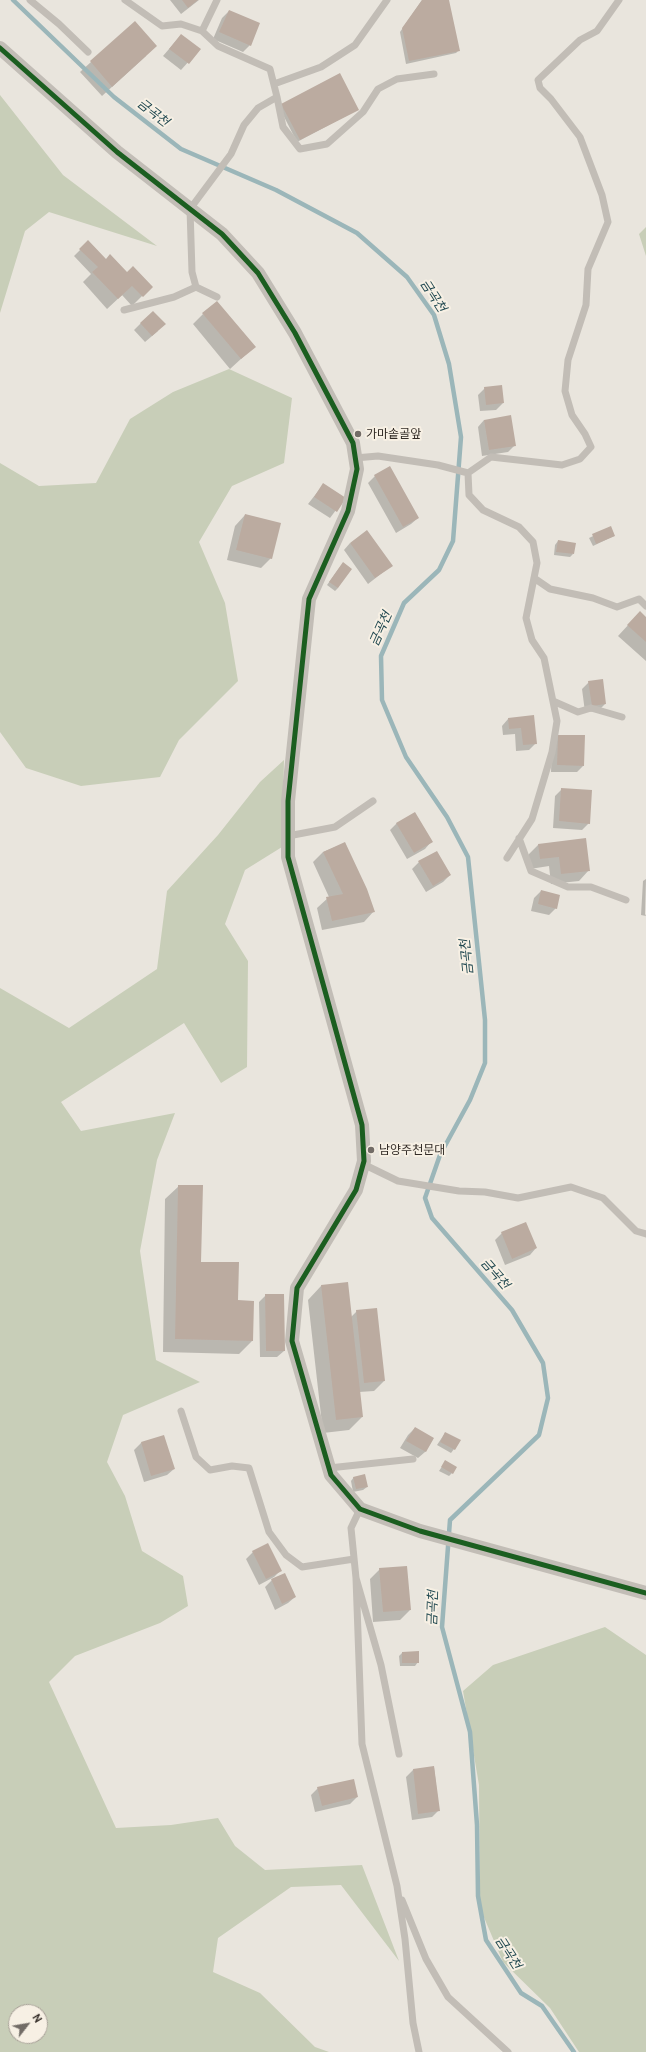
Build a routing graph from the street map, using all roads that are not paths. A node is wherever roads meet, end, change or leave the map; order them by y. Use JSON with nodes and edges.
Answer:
{"nodes":[{"id":1,"x":30,"y":0,"type":"edge"},
{"id":2,"x":125,"y":0,"type":"edge"},
{"id":3,"x":217,"y":0,"type":"edge"},
{"id":4,"x":387,"y":0,"type":"edge"},
{"id":5,"x":618,"y":0,"type":"edge"},
{"id":6,"x":202,"y":31,"type":"junction"},
{"id":7,"x":0,"y":48,"type":"edge"},
{"id":8,"x":88,"y":52,"type":"dead end"},
{"id":9,"x":434,"y":74,"type":"dead end"},
{"id":10,"x":274,"y":84,"type":"junction"},
{"id":11,"x":277,"y":97,"type":"junction"},
{"id":12,"x":190,"y":209,"type":"junction"},
{"id":13,"x":196,"y":287,"type":"junction"},
{"id":14,"x":217,"y":297,"type":"dead end"},
{"id":15,"x":124,"y":310,"type":"dead end"},
{"id":16,"x":355,"y":458,"type":"junction"},
{"id":17,"x":468,"y":473,"type":"junction"},
{"id":18,"x":534,"y":578,"type":"junction"},
{"id":19,"x":646,"y":606,"type":"edge"},
{"id":20,"x":553,"y":701,"type":"junction"},
{"id":21,"x":622,"y":716,"type":"dead end"},
{"id":22,"x":373,"y":800,"type":"dead end"},
{"id":23,"x":288,"y":836,"type":"junction"},
{"id":24,"x":520,"y":838,"type":"junction"},
{"id":25,"x":506,"y":858,"type":"dead end"},
{"id":26,"x":626,"y":900,"type":"dead end"},
{"id":27,"x":363,"y":1164,"type":"junction"},
{"id":28,"x":646,"y":1234,"type":"edge"},
{"id":29,"x":181,"y":1411,"type":"dead end"},
{"id":30,"x":413,"y":1459,"type":"dead end"},
{"id":31,"x":329,"y":1468,"type":"junction"},
{"id":32,"x":360,"y":1509,"type":"junction"},
{"id":33,"x":354,"y":1559,"type":"junction"},
{"id":34,"x":356,"y":1578,"type":"junction"},
{"id":35,"x":646,"y":1593,"type":"edge"},
{"id":36,"x":399,"y":1754,"type":"dead end"},
{"id":37,"x":397,"y":1886,"type":"junction"},
{"id":38,"x":419,"y":2052,"type":"edge"},
{"id":39,"x":508,"y":2052,"type":"edge"}],
"edges":[{"from":1,"to":8,"type":"lane"},
{"from":2,"to":6,"type":"lane"},
{"from":3,"to":6,"type":"lane"},
{"from":4,"to":10,"type":"lane"},
{"from":5,"to":17,"type":"lane"},
{"from":6,"to":10,"type":"lane"},
{"from":7,"to":12,"type":"street"},
{"from":9,"to":11,"type":"lane"},
{"from":10,"to":11,"type":"lane"},
{"from":11,"to":12,"type":"lane"},
{"from":12,"to":13,"type":"lane"},
{"from":12,"to":16,"type":"street"},
{"from":13,"to":14,"type":"lane"},
{"from":13,"to":15,"type":"lane"},
{"from":16,"to":17,"type":"lane"},
{"from":16,"to":23,"type":"street"},
{"from":17,"to":18,"type":"lane"},
{"from":18,"to":19,"type":"lane"},
{"from":18,"to":20,"type":"lane"},
{"from":20,"to":21,"type":"lane"},
{"from":20,"to":24,"type":"lane"},
{"from":22,"to":23,"type":"lane"},
{"from":23,"to":27,"type":"street"},
{"from":24,"to":25,"type":"lane"},
{"from":24,"to":26,"type":"lane"},
{"from":27,"to":28,"type":"lane"},
{"from":27,"to":31,"type":"street"},
{"from":29,"to":33,"type":"lane"},
{"from":30,"to":31,"type":"lane"},
{"from":31,"to":32,"type":"street"},
{"from":32,"to":33,"type":"lane"},
{"from":32,"to":35,"type":"street"},
{"from":33,"to":34,"type":"lane"},
{"from":34,"to":36,"type":"lane"},
{"from":34,"to":37,"type":"lane"},
{"from":37,"to":38,"type":"lane"},
{"from":37,"to":39,"type":"lane"}]}
